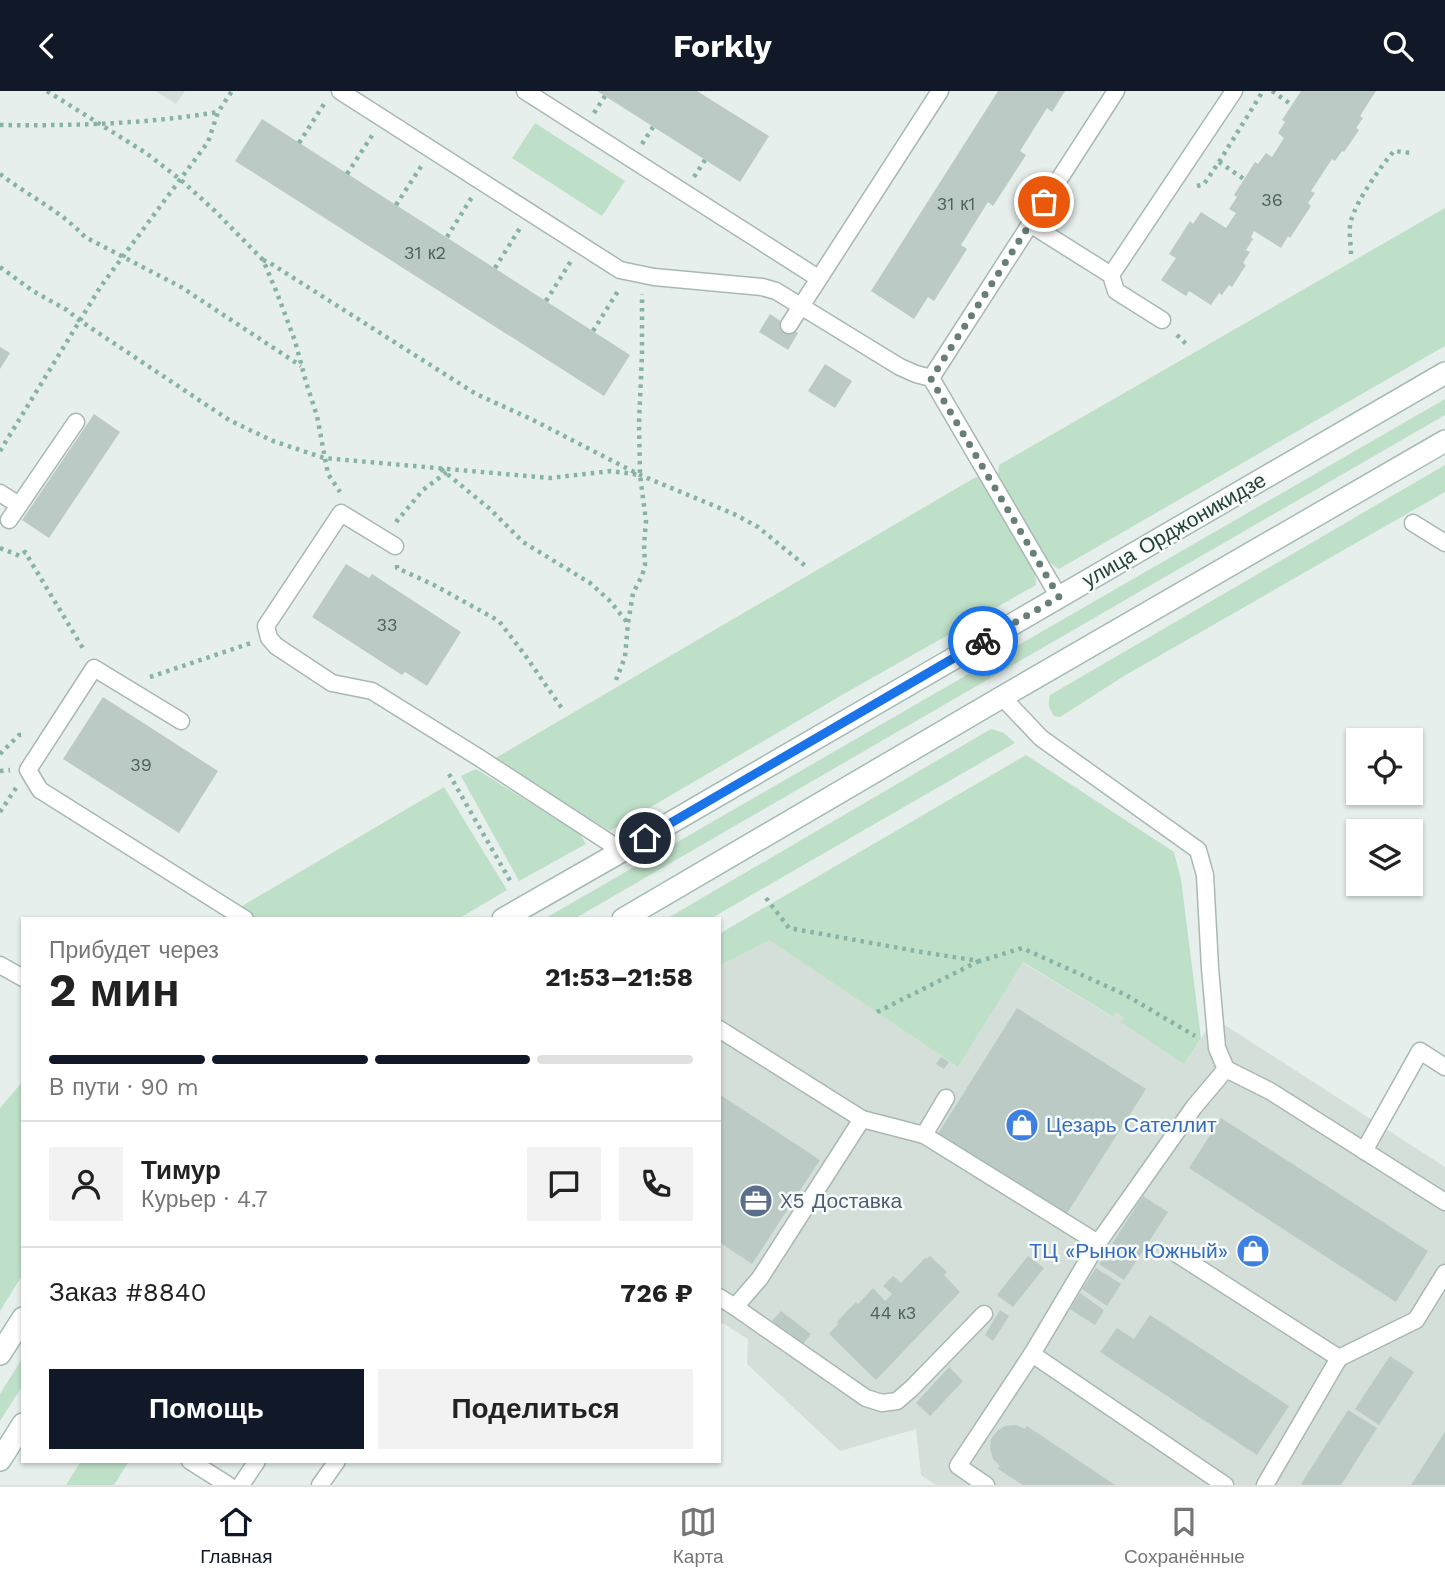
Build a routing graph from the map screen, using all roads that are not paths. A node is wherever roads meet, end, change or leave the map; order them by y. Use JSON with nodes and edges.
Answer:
{"nodes":[{"id":1,"x":340,"y":91,"type":"edge"},
{"id":2,"x":525,"y":91,"type":"edge"},
{"id":3,"x":940,"y":91,"type":"edge"},
{"id":4,"x":1116,"y":91,"type":"edge"},
{"id":5,"x":1234,"y":91,"type":"edge"},
{"id":6,"x":1030,"y":224,"type":"junction"},
{"id":7,"x":1111,"y":275,"type":"junction"},
{"id":8,"x":818,"y":278,"type":"junction"},
{"id":9,"x":800,"y":306,"type":"junction"},
{"id":10,"x":1162,"y":320,"type":"dead end"},
{"id":11,"x":789,"y":325,"type":"dead end"},
{"id":12,"x":1445,"y":373,"type":"edge"},
{"id":13,"x":931,"y":379,"type":"junction"},
{"id":14,"x":76,"y":422,"type":"dead end"},
{"id":15,"x":1445,"y":441,"type":"edge"},
{"id":16,"x":0,"y":493,"type":"edge"},
{"id":17,"x":19,"y":505,"type":"junction"},
{"id":18,"x":9,"y":520,"type":"dead end"},
{"id":19,"x":1413,"y":523,"type":"dead end"},
{"id":20,"x":389,"y":542,"type":"road end"},
{"id":21,"x":1445,"y":543,"type":"edge"},
{"id":22,"x":1059,"y":597,"type":"junction"},
{"id":23,"x":1002,"y":697,"type":"junction"},
{"id":24,"x":181,"y":721,"type":"dead end"},
{"id":25,"x":622,"y":851,"type":"junction"},
{"id":26,"x":242,"y":917,"type":"edge"},
{"id":27,"x":506,"y":917,"type":"edge"},
{"id":28,"x":626,"y":917,"type":"edge"},
{"id":29,"x":0,"y":965,"type":"edge"},
{"id":30,"x":21,"y":977,"type":"edge"},
{"id":31,"x":721,"y":1030,"type":"edge"},
{"id":32,"x":1445,"y":1067,"type":"edge"},
{"id":33,"x":1226,"y":1069,"type":"junction"},
{"id":34,"x":946,"y":1098,"type":"dead end"},
{"id":35,"x":862,"y":1119,"type":"junction"},
{"id":36,"x":925,"y":1136,"type":"junction"},
{"id":37,"x":1364,"y":1151,"type":"junction"},
{"id":38,"x":1445,"y":1202,"type":"edge"},
{"id":39,"x":1098,"y":1243,"type":"junction"},
{"id":40,"x":1177,"y":1254,"type":"dead end"},
{"id":41,"x":1445,"y":1273,"type":"edge"},
{"id":42,"x":721,"y":1298,"type":"edge"},
{"id":43,"x":735,"y":1307,"type":"junction"},
{"id":44,"x":984,"y":1314,"type":"dead end"},
{"id":45,"x":21,"y":1321,"type":"edge"},
{"id":46,"x":0,"y":1354,"type":"edge"},
{"id":47,"x":1032,"y":1354,"type":"junction"},
{"id":48,"x":1339,"y":1358,"type":"junction"},
{"id":49,"x":21,"y":1428,"type":"edge"},
{"id":50,"x":0,"y":1460,"type":"edge"},
{"id":51,"x":193,"y":1463,"type":"edge"},
{"id":52,"x":256,"y":1463,"type":"edge"},
{"id":53,"x":336,"y":1463,"type":"edge"},
{"id":54,"x":228,"y":1485,"type":"edge"},
{"id":55,"x":241,"y":1485,"type":"edge"},
{"id":56,"x":320,"y":1485,"type":"edge"},
{"id":57,"x":986,"y":1485,"type":"edge"},
{"id":58,"x":1225,"y":1485,"type":"edge"},
{"id":59,"x":1265,"y":1485,"type":"edge"}],
"edges":[{"from":1,"to":9,"type":"lane"},
{"from":2,"to":8,"type":"lane"},
{"from":3,"to":8,"type":"lane"},
{"from":4,"to":6,"type":"lane"},
{"from":5,"to":7,"type":"lane"},
{"from":6,"to":7,"type":"lane"},
{"from":6,"to":13,"type":"lane"},
{"from":7,"to":10,"type":"lane"},
{"from":8,"to":9,"type":"lane"},
{"from":9,"to":11,"type":"lane"},
{"from":9,"to":13,"type":"lane"},
{"from":12,"to":22,"type":"street","name":"улица Орджоникидзе"},
{"from":13,"to":22,"type":"lane"},
{"from":14,"to":17,"type":"lane"},
{"from":15,"to":23,"type":"street"},
{"from":16,"to":17,"type":"lane"},
{"from":17,"to":18,"type":"lane"},
{"from":19,"to":21,"type":"lane"},
{"from":20,"to":25,"type":"lane"},
{"from":22,"to":25,"type":"street","name":"улица Орджоникидзе"},
{"from":23,"to":28,"type":"street"},
{"from":23,"to":33,"type":"lane"},
{"from":24,"to":26,"type":"lane"},
{"from":25,"to":27,"type":"street","name":"улица Орджоникидзе"},
{"from":29,"to":30,"type":"lane"},
{"from":31,"to":35,"type":"lane"},
{"from":32,"to":37,"type":"lane"},
{"from":33,"to":37,"type":"lane"},
{"from":33,"to":39,"type":"lane"},
{"from":34,"to":36,"type":"lane"},
{"from":35,"to":36,"type":"lane"},
{"from":35,"to":43,"type":"lane"},
{"from":36,"to":39,"type":"lane"},
{"from":37,"to":38,"type":"lane"},
{"from":39,"to":47,"type":"lane"},
{"from":40,"to":48,"type":"lane"},
{"from":41,"to":48,"type":"lane"},
{"from":42,"to":43,"type":"lane"},
{"from":43,"to":44,"type":"lane"},
{"from":45,"to":46,"type":"street"},
{"from":47,"to":57,"type":"lane"},
{"from":47,"to":58,"type":"lane"},
{"from":48,"to":59,"type":"lane"},
{"from":49,"to":50,"type":"street"},
{"from":51,"to":54,"type":"lane"},
{"from":52,"to":55,"type":"lane"},
{"from":53,"to":56,"type":"lane"}]}
